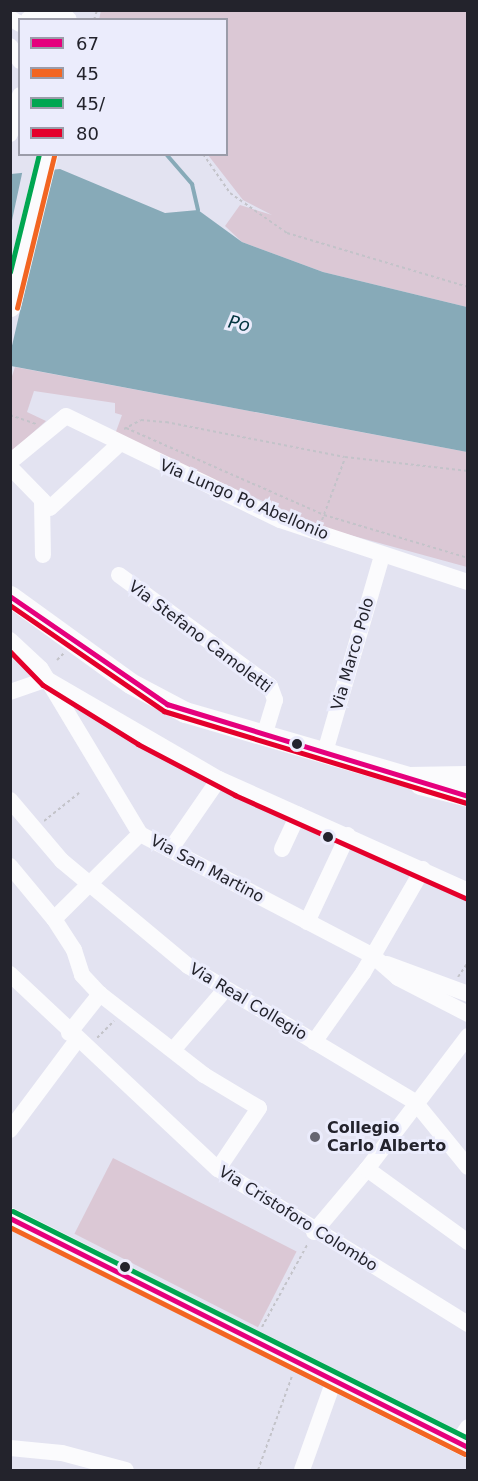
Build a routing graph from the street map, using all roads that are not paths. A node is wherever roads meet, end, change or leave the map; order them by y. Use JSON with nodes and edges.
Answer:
{"nodes":[{"id":1,"x":39,"y":10,"type":"edge"},
{"id":2,"x":48,"y":11,"type":"edge"},
{"id":3,"x":34,"y":18,"type":"edge"},
{"id":4,"x":62,"y":18,"type":"edge"},
{"id":5,"x":18,"y":103,"type":"edge"},
{"id":6,"x":10,"y":134,"type":"edge"},
{"id":7,"x":41,"y":159,"type":"edge"},
{"id":8,"x":10,"y":265,"type":"edge"},
{"id":9,"x":10,"y":306,"type":"edge"},
{"id":10,"x":118,"y":445,"type":"junction"},
{"id":11,"x":10,"y":462,"type":"edge"},
{"id":12,"x":10,"y":467,"type":"edge"},
{"id":13,"x":46,"y":504,"type":"junction"},
{"id":14,"x":43,"y":555,"type":"dead end"},
{"id":15,"x":382,"y":556,"type":"junction"},
{"id":16,"x":119,"y":575,"type":"dead end"},
{"id":17,"x":468,"y":582,"type":"edge"},
{"id":18,"x":10,"y":596,"type":"edge"},
{"id":19,"x":10,"y":640,"type":"edge"},
{"id":20,"x":47,"y":679,"type":"junction"},
{"id":21,"x":10,"y":692,"type":"edge"},
{"id":22,"x":264,"y":735,"type":"junction"},
{"id":23,"x":325,"y":752,"type":"junction"},
{"id":24,"x":219,"y":779,"type":"junction"},
{"id":25,"x":467,"y":785,"type":"edge"},
{"id":26,"x":10,"y":800,"type":"edge"},
{"id":27,"x":298,"y":814,"type":"junction"},
{"id":28,"x":140,"y":834,"type":"junction"},
{"id":29,"x":348,"y":835,"type":"junction"},
{"id":30,"x":282,"y":849,"type":"dead end"},
{"id":31,"x":170,"y":850,"type":"junction"},
{"id":32,"x":10,"y":866,"type":"edge"},
{"id":33,"x":423,"y":869,"type":"junction"},
{"id":34,"x":92,"y":882,"type":"junction"},
{"id":35,"x":468,"y":891,"type":"edge"},
{"id":36,"x":54,"y":919,"type":"junction"},
{"id":37,"x":307,"y":922,"type":"junction"},
{"id":38,"x":380,"y":960,"type":"junction"},
{"id":39,"x":10,"y":974,"type":"edge"},
{"id":40,"x":224,"y":991,"type":"junction"},
{"id":41,"x":100,"y":994,"type":"junction"},
{"id":42,"x":468,"y":994,"type":"edge"},
{"id":43,"x":468,"y":1014,"type":"edge"},
{"id":44,"x":468,"y":1036,"type":"edge"},
{"id":45,"x":77,"y":1040,"type":"junction"},
{"id":46,"x":314,"y":1042,"type":"junction"},
{"id":47,"x":173,"y":1050,"type":"junction"},
{"id":48,"x":415,"y":1101,"type":"junction"},
{"id":49,"x":10,"y":1130,"type":"edge"},
{"id":50,"x":468,"y":1167,"type":"edge"},
{"id":51,"x":218,"y":1169,"type":"junction"},
{"id":52,"x":367,"y":1169,"type":"junction"},
{"id":53,"x":10,"y":1218,"type":"edge"},
{"id":54,"x":314,"y":1232,"type":"junction"},
{"id":55,"x":468,"y":1242,"type":"edge"},
{"id":56,"x":468,"y":1324,"type":"edge"},
{"id":57,"x":334,"y":1380,"type":"junction"},
{"id":58,"x":464,"y":1439,"type":"edge"},
{"id":59,"x":10,"y":1448,"type":"edge"},
{"id":60,"x":126,"y":1470,"type":"edge"},
{"id":61,"x":302,"y":1470,"type":"edge"}],
"edges":[{"from":1,"to":2,"type":"street"},
{"from":2,"to":3,"type":"main road"},
{"from":2,"to":4,"type":"main road"},
{"from":5,"to":6,"type":"street"},
{"from":7,"to":8,"type":"main road"},
{"from":7,"to":9,"type":"main road"},
{"from":10,"to":11,"type":"street","name":"Via Lungo Po Abellonio"},
{"from":10,"to":13,"type":"street"},
{"from":10,"to":15,"type":"street","name":"Via Lungo Po Abellonio"},
{"from":12,"to":13,"type":"street"},
{"from":13,"to":14,"type":"street"},
{"from":15,"to":17,"type":"street","name":"Via Lungo Po Abellonio"},
{"from":15,"to":23,"type":"street","name":"Via Marco Polo"},
{"from":16,"to":22,"type":"street","name":"Via Stefano Camoletti"},
{"from":18,"to":22,"type":"main road"},
{"from":19,"to":20,"type":"street","name":"Via San Martino"},
{"from":20,"to":21,"type":"street"},
{"from":20,"to":24,"type":"street"},
{"from":20,"to":28,"type":"street","name":"Via San Martino"},
{"from":22,"to":23,"type":"main road"},
{"from":23,"to":25,"type":"main road"},
{"from":24,"to":27,"type":"street"},
{"from":24,"to":31,"type":"street"},
{"from":26,"to":34,"type":"street","name":"Via Real Collegio"},
{"from":27,"to":29,"type":"street"},
{"from":27,"to":30,"type":"street"},
{"from":28,"to":31,"type":"street","name":"Via San Martino"},
{"from":28,"to":34,"type":"street"},
{"from":29,"to":33,"type":"street"},
{"from":29,"to":37,"type":"street"},
{"from":31,"to":37,"type":"street","name":"Via San Martino"},
{"from":32,"to":36,"type":"street"},
{"from":33,"to":35,"type":"street"},
{"from":33,"to":38,"type":"street"},
{"from":34,"to":36,"type":"street"},
{"from":34,"to":40,"type":"street","name":"Via Real Collegio"},
{"from":36,"to":41,"type":"street"},
{"from":37,"to":38,"type":"street","name":"Via San Martino"},
{"from":38,"to":42,"type":"street"},
{"from":38,"to":43,"type":"street"},
{"from":38,"to":46,"type":"street"},
{"from":39,"to":45,"type":"street","name":"Via Cristoforo Colombo"},
{"from":40,"to":46,"type":"street","name":"Via Real Collegio"},
{"from":40,"to":47,"type":"street"},
{"from":41,"to":45,"type":"street"},
{"from":41,"to":47,"type":"street"},
{"from":44,"to":48,"type":"street"},
{"from":45,"to":49,"type":"street"},
{"from":45,"to":51,"type":"street","name":"Via Cristoforo Colombo"},
{"from":46,"to":48,"type":"street","name":"Via Real Collegio"},
{"from":47,"to":51,"type":"street"},
{"from":48,"to":50,"type":"street","name":"Via Real Collegio"},
{"from":48,"to":52,"type":"street"},
{"from":51,"to":54,"type":"street","name":"Via Cristoforo Colombo"},
{"from":52,"to":54,"type":"street"},
{"from":52,"to":55,"type":"street"},
{"from":53,"to":57,"type":"main road"},
{"from":54,"to":56,"type":"street","name":"Via Cristoforo Colombo"},
{"from":57,"to":58,"type":"main road"},
{"from":57,"to":61,"type":"street"},
{"from":59,"to":60,"type":"street"}]}
